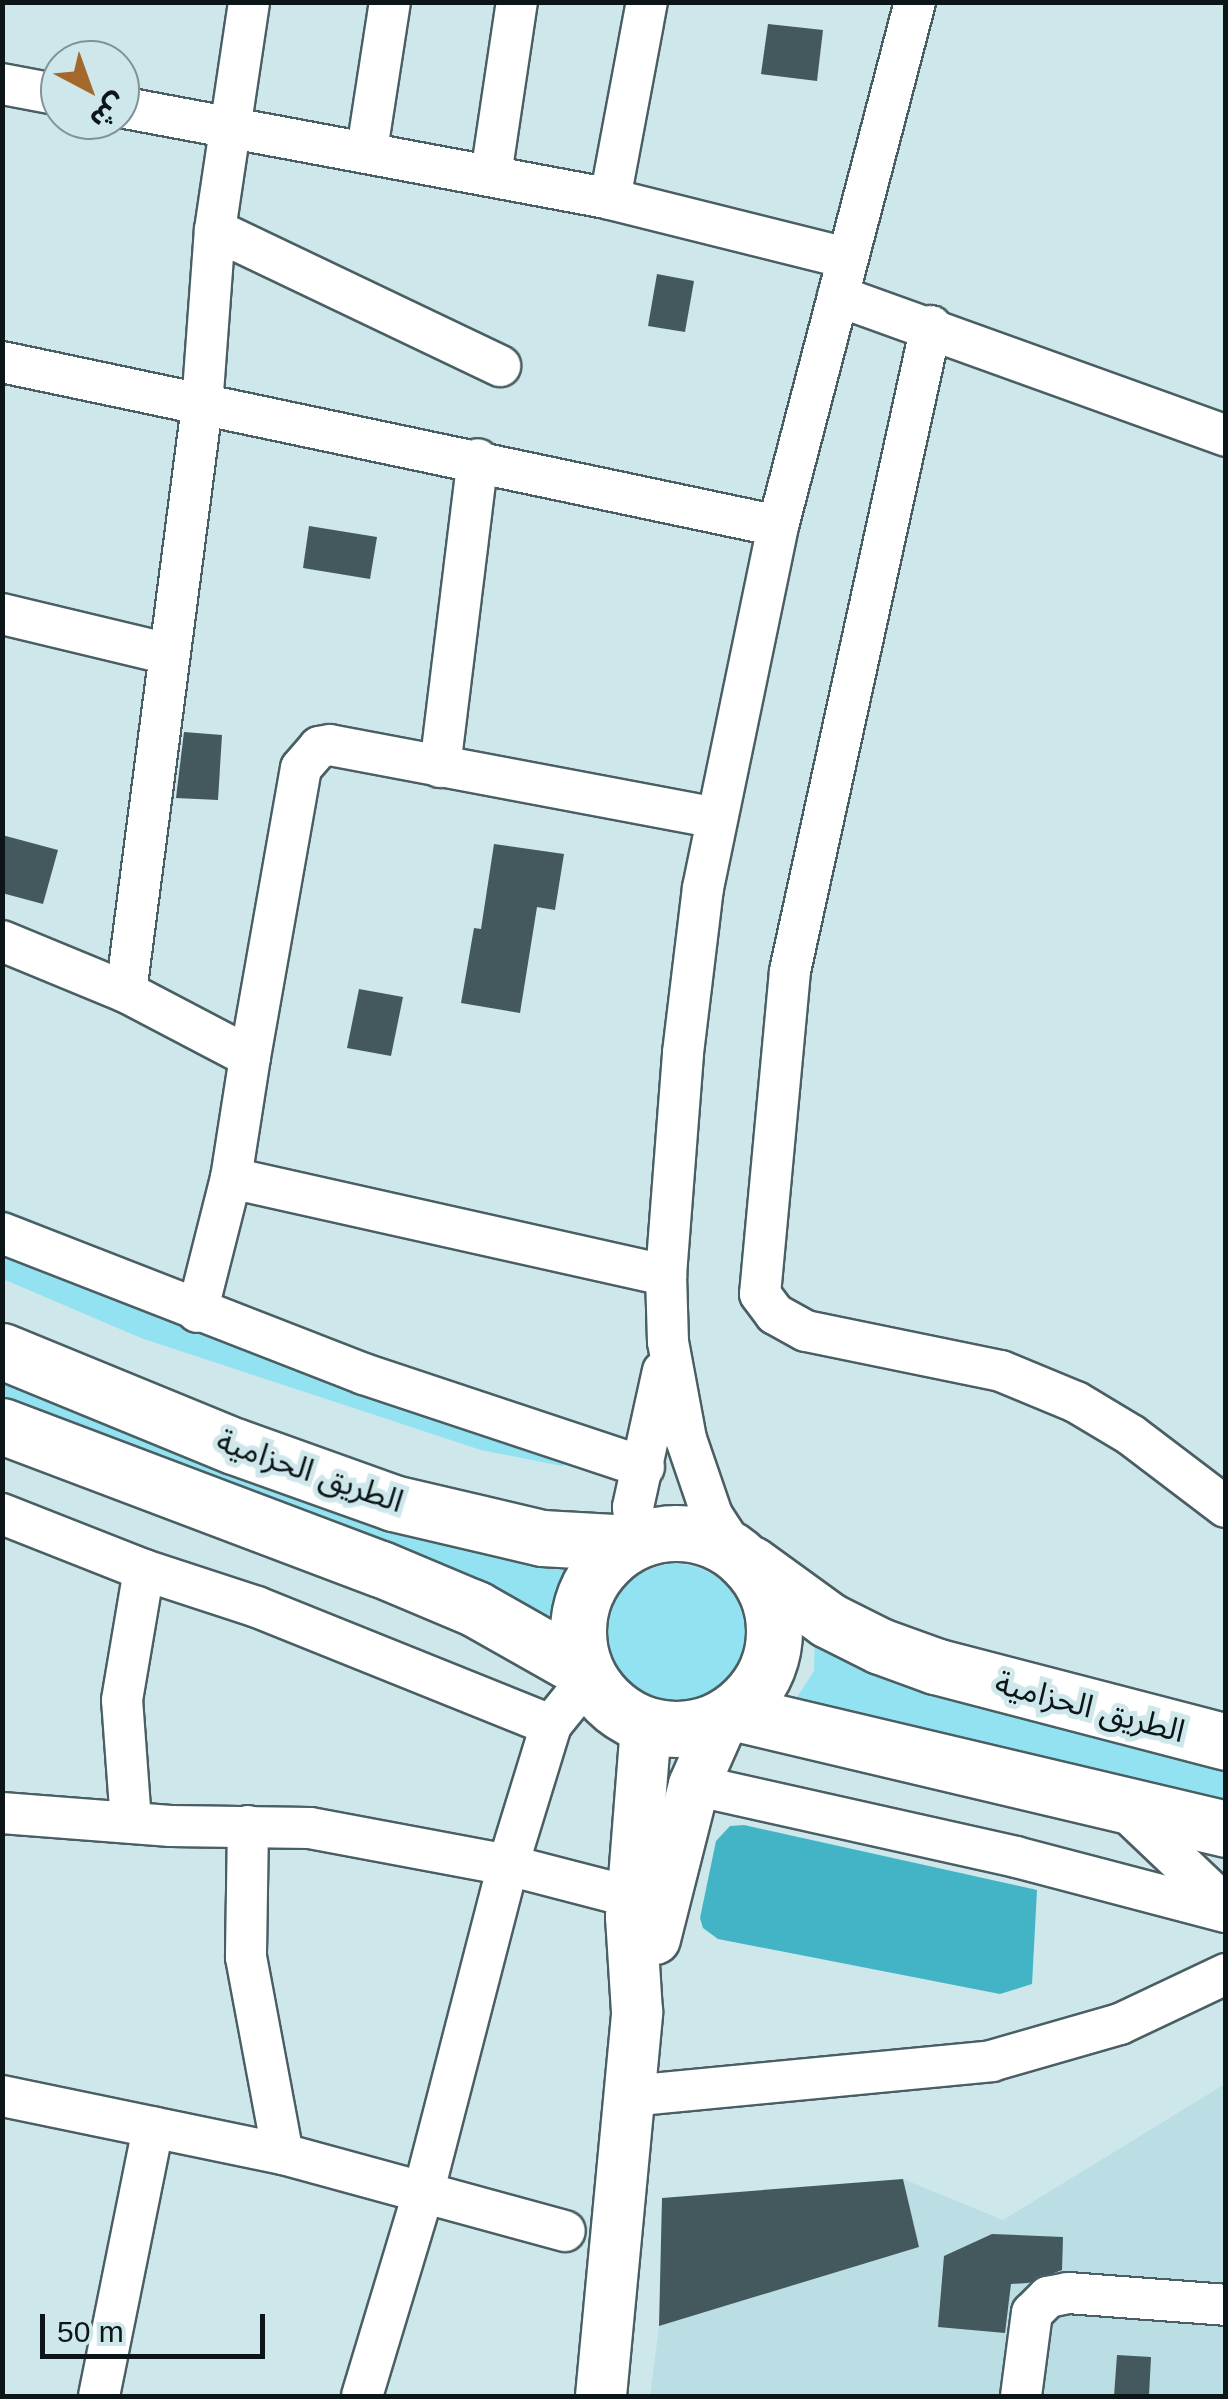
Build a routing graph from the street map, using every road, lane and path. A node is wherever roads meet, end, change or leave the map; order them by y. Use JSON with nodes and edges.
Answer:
{"nodes":[{"id":1,"x":249,"y":2,"type":"edge"},
{"id":2,"x":390,"y":2,"type":"edge"},
{"id":3,"x":516,"y":2,"type":"edge"},
{"id":4,"x":647,"y":2,"type":"edge"},
{"id":5,"x":915,"y":2,"type":"edge"},
{"id":6,"x":2,"y":84,"type":"edge"},
{"id":7,"x":40,"y":92,"type":"edge"},
{"id":8,"x":140,"y":112,"type":"edge"},
{"id":9,"x":228,"y":129,"type":"junction"},
{"id":10,"x":367,"y":150,"type":"junction"},
{"id":11,"x":491,"y":175,"type":"junction"},
{"id":12,"x":610,"y":198,"type":"junction"},
{"id":13,"x":215,"y":230,"type":"junction"},
{"id":14,"x":842,"y":277,"type":"junction"},
{"id":15,"x":931,"y":326,"type":"junction"},
{"id":16,"x":2,"y":362,"type":"edge"},
{"id":17,"x":500,"y":366,"type":"dead end"},
{"id":18,"x":202,"y":406,"type":"junction"},
{"id":19,"x":1226,"y":436,"type":"edge"},
{"id":20,"x":478,"y":459,"type":"junction"},
{"id":21,"x":778,"y":526,"type":"junction"},
{"id":22,"x":2,"y":614,"type":"edge"},
{"id":23,"x":169,"y":654,"type":"junction"},
{"id":24,"x":440,"y":767,"type":"junction"},
{"id":25,"x":716,"y":818,"type":"junction"},
{"id":26,"x":2,"y":941,"type":"edge"},
{"id":27,"x":126,"y":992,"type":"junction"},
{"id":28,"x":250,"y":1057,"type":"junction"},
{"id":29,"x":231,"y":1178,"type":"junction"},
{"id":30,"x":2,"y":1233,"type":"edge"},
{"id":31,"x":666,"y":1275,"type":"junction"},
{"id":32,"x":197,"y":1312,"type":"junction"},
{"id":33,"x":668,"y":1342,"type":"junction"},
{"id":34,"x":2,"y":1351,"type":"edge"},
{"id":35,"x":2,"y":1426,"type":"edge"},
{"id":36,"x":644,"y":1467,"type":"junction"},
{"id":37,"x":1226,"y":1507,"type":"edge"},
{"id":38,"x":2,"y":1514,"type":"edge"},
{"id":39,"x":634,"y":1542,"type":"junction"},
{"id":40,"x":740,"y":1556,"type":"junction"},
{"id":41,"x":144,"y":1570,"type":"junction"},
{"id":42,"x":587,"y":1674,"type":"junction"},
{"id":43,"x":728,"y":1715,"type":"junction"},
{"id":44,"x":551,"y":1725,"type":"junction"},
{"id":45,"x":646,"y":1726,"type":"junction"},
{"id":46,"x":1226,"y":1742,"type":"edge"},
{"id":47,"x":694,"y":1785,"type":"junction"},
{"id":48,"x":1120,"y":1804,"type":"junction"},
{"id":49,"x":2,"y":1813,"type":"edge"},
{"id":50,"x":131,"y":1822,"type":"junction"},
{"id":51,"x":248,"y":1826,"type":"junction"},
{"id":52,"x":1226,"y":1830,"type":"edge"},
{"id":53,"x":508,"y":1865,"type":"junction"},
{"id":54,"x":632,"y":1897,"type":"junction"},
{"id":55,"x":1226,"y":1909,"type":"edge"},
{"id":56,"x":1226,"y":1974,"type":"edge"},
{"id":57,"x":637,"y":2012,"type":"junction"},
{"id":58,"x":2,"y":2096,"type":"edge"},
{"id":59,"x":630,"y":2096,"type":"junction"},
{"id":60,"x":153,"y":2127,"type":"junction"},
{"id":61,"x":284,"y":2154,"type":"junction"},
{"id":62,"x":424,"y":2190,"type":"junction"},
{"id":63,"x":566,"y":2231,"type":"dead end"},
{"id":64,"x":1226,"y":2305,"type":"edge"},
{"id":65,"x":99,"y":2396,"type":"edge"},
{"id":66,"x":362,"y":2396,"type":"edge"},
{"id":67,"x":601,"y":2396,"type":"edge"},
{"id":68,"x":1021,"y":2396,"type":"edge"}],
"edges":[{"from":1,"to":9,"type":"street"},
{"from":2,"to":10,"type":"street"},
{"from":3,"to":11,"type":"street"},
{"from":4,"to":12,"type":"street"},
{"from":5,"to":14,"type":"street"},
{"from":6,"to":7,"type":"street"},
{"from":8,"to":9,"type":"street"},
{"from":9,"to":10,"type":"street"},
{"from":9,"to":13,"type":"street"},
{"from":10,"to":11,"type":"street"},
{"from":11,"to":12,"type":"street"},
{"from":12,"to":14,"type":"street"},
{"from":13,"to":17,"type":"street"},
{"from":13,"to":18,"type":"street"},
{"from":14,"to":15,"type":"street"},
{"from":14,"to":21,"type":"street"},
{"from":15,"to":19,"type":"street"},
{"from":15,"to":37,"type":"street"},
{"from":16,"to":18,"type":"street"},
{"from":18,"to":20,"type":"street"},
{"from":18,"to":23,"type":"street"},
{"from":20,"to":21,"type":"street"},
{"from":20,"to":24,"type":"street"},
{"from":21,"to":25,"type":"street"},
{"from":22,"to":23,"type":"street"},
{"from":23,"to":27,"type":"street"},
{"from":24,"to":25,"type":"street"},
{"from":24,"to":28,"type":"street"},
{"from":25,"to":31,"type":"street"},
{"from":26,"to":27,"type":"street"},
{"from":27,"to":28,"type":"street"},
{"from":28,"to":29,"type":"street"},
{"from":29,"to":31,"type":"street"},
{"from":29,"to":32,"type":"street"},
{"from":30,"to":32,"type":"street"},
{"from":31,"to":33,"type":"street"},
{"from":32,"to":36,"type":"street"},
{"from":33,"to":36,"type":"street"},
{"from":33,"to":40,"type":"street"},
{"from":34,"to":39,"type":"highway","name":"الطريق الحزامية"},
{"from":35,"to":42,"type":"highway","name":"الطريق الحزامية"},
{"from":36,"to":39,"type":"street"},
{"from":38,"to":41,"type":"street"},
{"from":39,"to":40,"type":"highway","name":"الطريق الحزامية"},
{"from":39,"to":42,"type":"highway"},
{"from":40,"to":43,"type":"highway"},
{"from":40,"to":46,"type":"highway","name":"الطريق الحزامية"},
{"from":41,"to":44,"type":"street"},
{"from":41,"to":50,"type":"street"},
{"from":42,"to":44,"type":"street"},
{"from":42,"to":45,"type":"highway","name":"الطريق الحزامية"},
{"from":43,"to":45,"type":"highway"},
{"from":43,"to":47,"type":"main road"},
{"from":43,"to":48,"type":"highway"},
{"from":44,"to":53,"type":"street"},
{"from":45,"to":54,"type":"main road"},
{"from":47,"to":55,"type":"street"},
{"from":47,"to":57,"type":"main road"},
{"from":48,"to":52,"type":"highway"},
{"from":48,"to":55,"type":"street"},
{"from":49,"to":50,"type":"street"},
{"from":50,"to":51,"type":"street"},
{"from":51,"to":53,"type":"street"},
{"from":51,"to":61,"type":"street"},
{"from":53,"to":54,"type":"street"},
{"from":53,"to":62,"type":"street"},
{"from":54,"to":57,"type":"main road"},
{"from":56,"to":59,"type":"street"},
{"from":57,"to":59,"type":"main road"},
{"from":58,"to":60,"type":"street"},
{"from":59,"to":67,"type":"main road"},
{"from":60,"to":61,"type":"street"},
{"from":60,"to":65,"type":"street"},
{"from":61,"to":62,"type":"street"},
{"from":62,"to":63,"type":"street"},
{"from":62,"to":66,"type":"street"},
{"from":64,"to":68,"type":"street"}]}
